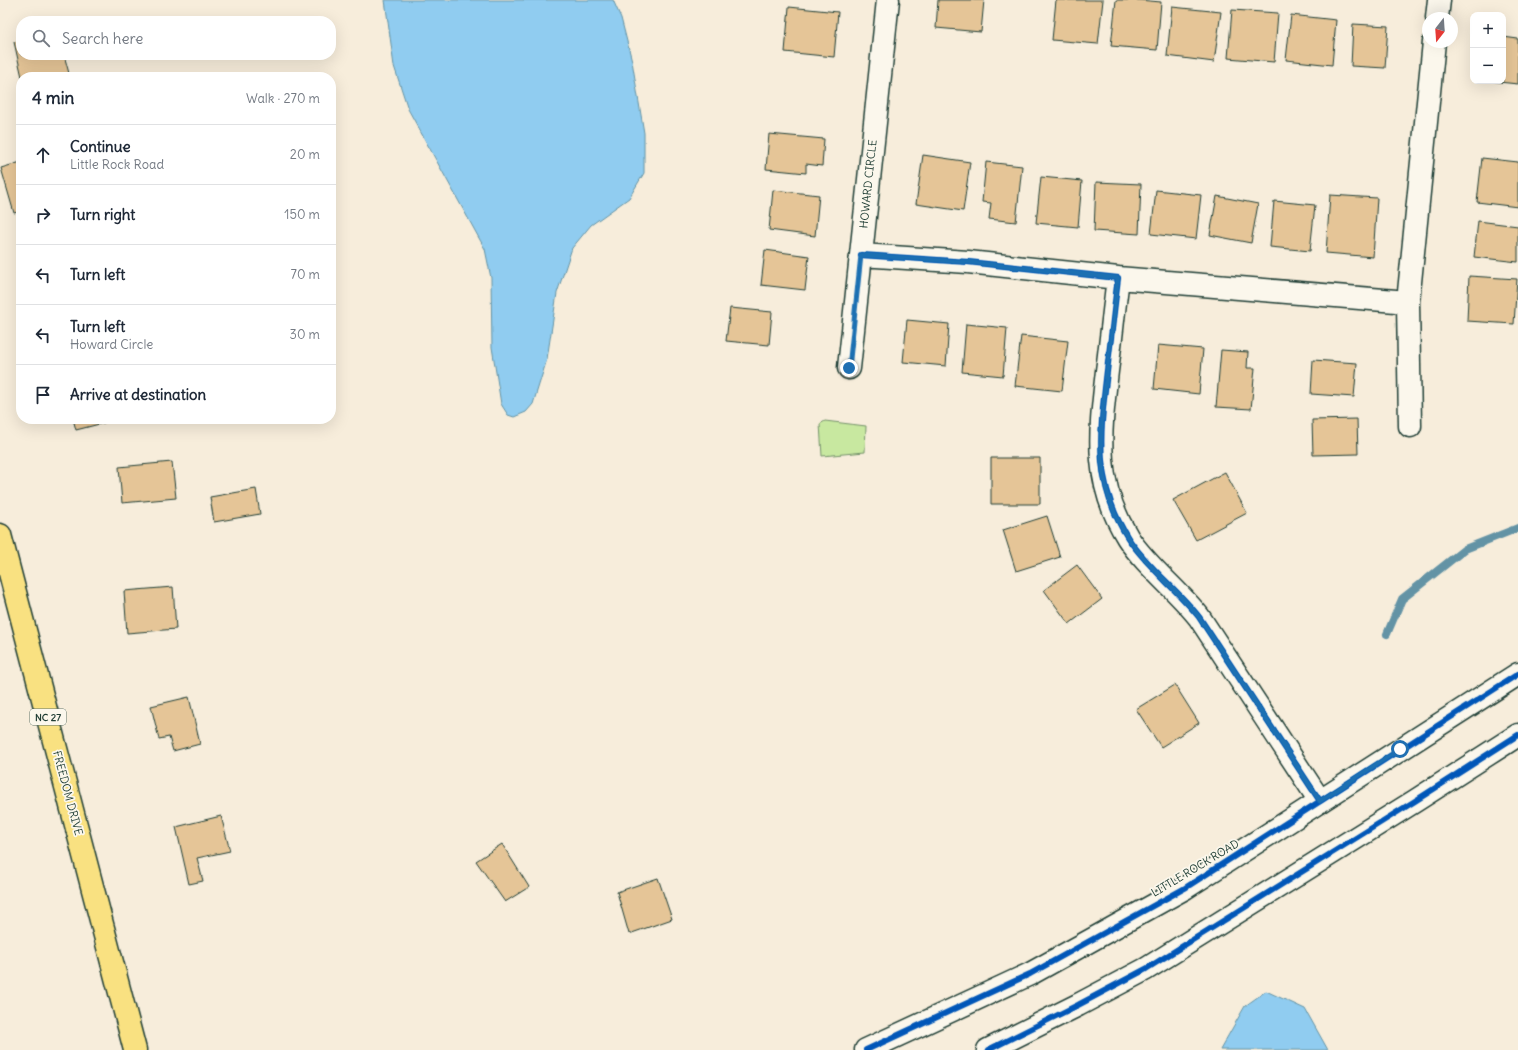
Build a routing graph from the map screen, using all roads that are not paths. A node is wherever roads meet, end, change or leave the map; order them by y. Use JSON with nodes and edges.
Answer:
{"nodes":[{"id":1,"x":888,"y":0,"type":"edge"},
{"id":2,"x":1439,"y":0,"type":"edge"},
{"id":3,"x":1438,"y":12,"type":"edge"},
{"id":4,"x":1433,"y":48,"type":"edge"},
{"id":5,"x":861,"y":255,"type":"junction"},
{"id":6,"x":1118,"y":278,"type":"junction"},
{"id":7,"x":1408,"y":302,"type":"junction"},
{"id":8,"x":849,"y":368,"type":"dead end"},
{"id":9,"x":1410,"y":426,"type":"dead end"},
{"id":10,"x":0,"y":535,"type":"edge"},
{"id":11,"x":1518,"y":674,"type":"edge"},
{"id":12,"x":1518,"y":735,"type":"edge"},
{"id":13,"x":1320,"y":801,"type":"junction"},
{"id":14,"x":135,"y":1050,"type":"edge"},
{"id":15,"x":866,"y":1050,"type":"edge"},
{"id":16,"x":988,"y":1050,"type":"edge"}],
"edges":[{"from":1,"to":5,"type":"street","name":"HOWARD CIRCLE"},
{"from":2,"to":3,"type":"street"},
{"from":4,"to":7,"type":"street"},
{"from":5,"to":6,"type":"street"},
{"from":5,"to":8,"type":"street","name":"HOWARD CIRCLE"},
{"from":6,"to":7,"type":"street"},
{"from":6,"to":13,"type":"street"},
{"from":7,"to":9,"type":"street"},
{"from":10,"to":14,"type":"main road","name":"FREEDOM DRIVE","number":"NC 27"},
{"from":11,"to":13,"type":"street","name":"LITTLE ROCK ROAD"},
{"from":12,"to":16,"type":"street"},
{"from":13,"to":15,"type":"street","name":"LITTLE ROCK ROAD"}]}
